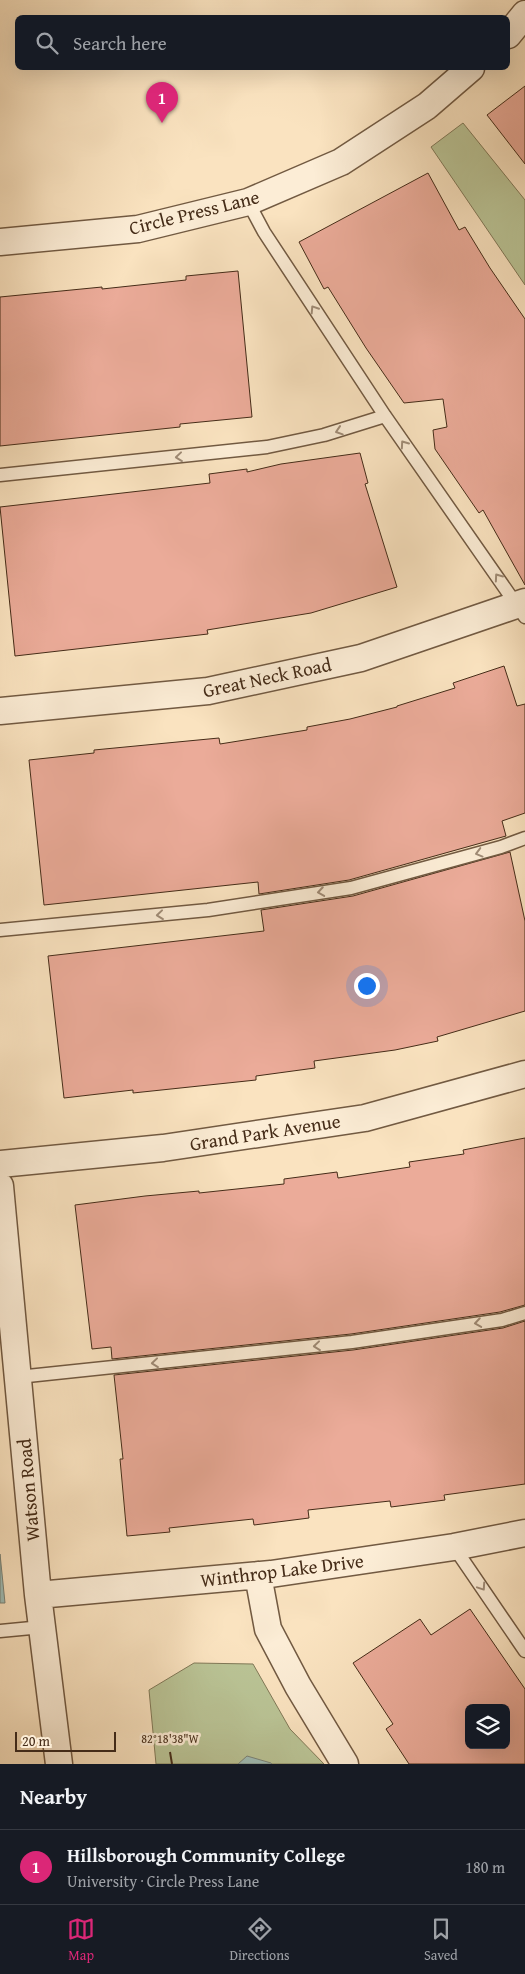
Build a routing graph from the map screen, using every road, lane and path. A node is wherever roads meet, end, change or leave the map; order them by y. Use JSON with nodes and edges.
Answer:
{"nodes":[{"id":1,"x":525,"y":14,"type":"edge"},
{"id":2,"x":510,"y":33,"type":"edge"},
{"id":3,"x":469,"y":70,"type":"edge"},
{"id":4,"x":248,"y":202,"type":"junction"},
{"id":5,"x":0,"y":242,"type":"edge"},
{"id":6,"x":385,"y":416,"type":"junction"},
{"id":7,"x":0,"y":475,"type":"edge"},
{"id":8,"x":522,"y":608,"type":"edge"},
{"id":9,"x":0,"y":711,"type":"edge"},
{"id":10,"x":525,"y":838,"type":"edge"},
{"id":11,"x":0,"y":930,"type":"edge"},
{"id":12,"x":525,"y":1074,"type":"edge"},
{"id":13,"x":0,"y":1164,"type":"edge"},
{"id":14,"x":0,"y":1186,"type":"edge"},
{"id":15,"x":525,"y":1313,"type":"edge"},
{"id":16,"x":18,"y":1377,"type":"junction"},
{"id":17,"x":525,"y":1533,"type":"edge"},
{"id":18,"x":454,"y":1547,"type":"junction"},
{"id":19,"x":258,"y":1575,"type":"junction"},
{"id":20,"x":38,"y":1595,"type":"junction"},
{"id":21,"x":42,"y":1628,"type":"junction"},
{"id":22,"x":0,"y":1631,"type":"edge"},
{"id":23,"x":525,"y":1651,"type":"edge"},
{"id":24,"x":59,"y":1764,"type":"edge"},
{"id":25,"x":345,"y":1764,"type":"edge"}],
"edges":[{"from":1,"to":2,"type":"street"},
{"from":3,"to":4,"type":"street","name":"Circle Press Lane"},
{"from":4,"to":5,"type":"street","name":"Circle Press Lane"},
{"from":6,"to":4,"type":"lane","one_way":true},
{"from":6,"to":7,"type":"lane","one_way":true},
{"from":8,"to":6,"type":"lane","one_way":true},
{"from":8,"to":9,"type":"street","name":"Great Neck Road"},
{"from":10,"to":11,"type":"lane","one_way":true},
{"from":12,"to":13,"type":"street","name":"Grand Park Avenue"},
{"from":14,"to":16,"type":"street","name":"Watson Road"},
{"from":15,"to":16,"type":"lane","one_way":true},
{"from":16,"to":20,"type":"street","name":"Watson Road"},
{"from":17,"to":18,"type":"street","name":"Winthrop Lake Drive"},
{"from":18,"to":19,"type":"street","name":"Winthrop Lake Drive"},
{"from":18,"to":23,"type":"lane","one_way":true},
{"from":19,"to":20,"type":"street","name":"Winthrop Lake Drive"},
{"from":19,"to":25,"type":"street"},
{"from":20,"to":21,"type":"street","name":"Watson Road"},
{"from":21,"to":22,"type":"lane"},
{"from":21,"to":24,"type":"street","name":"Watson Road"}]}
